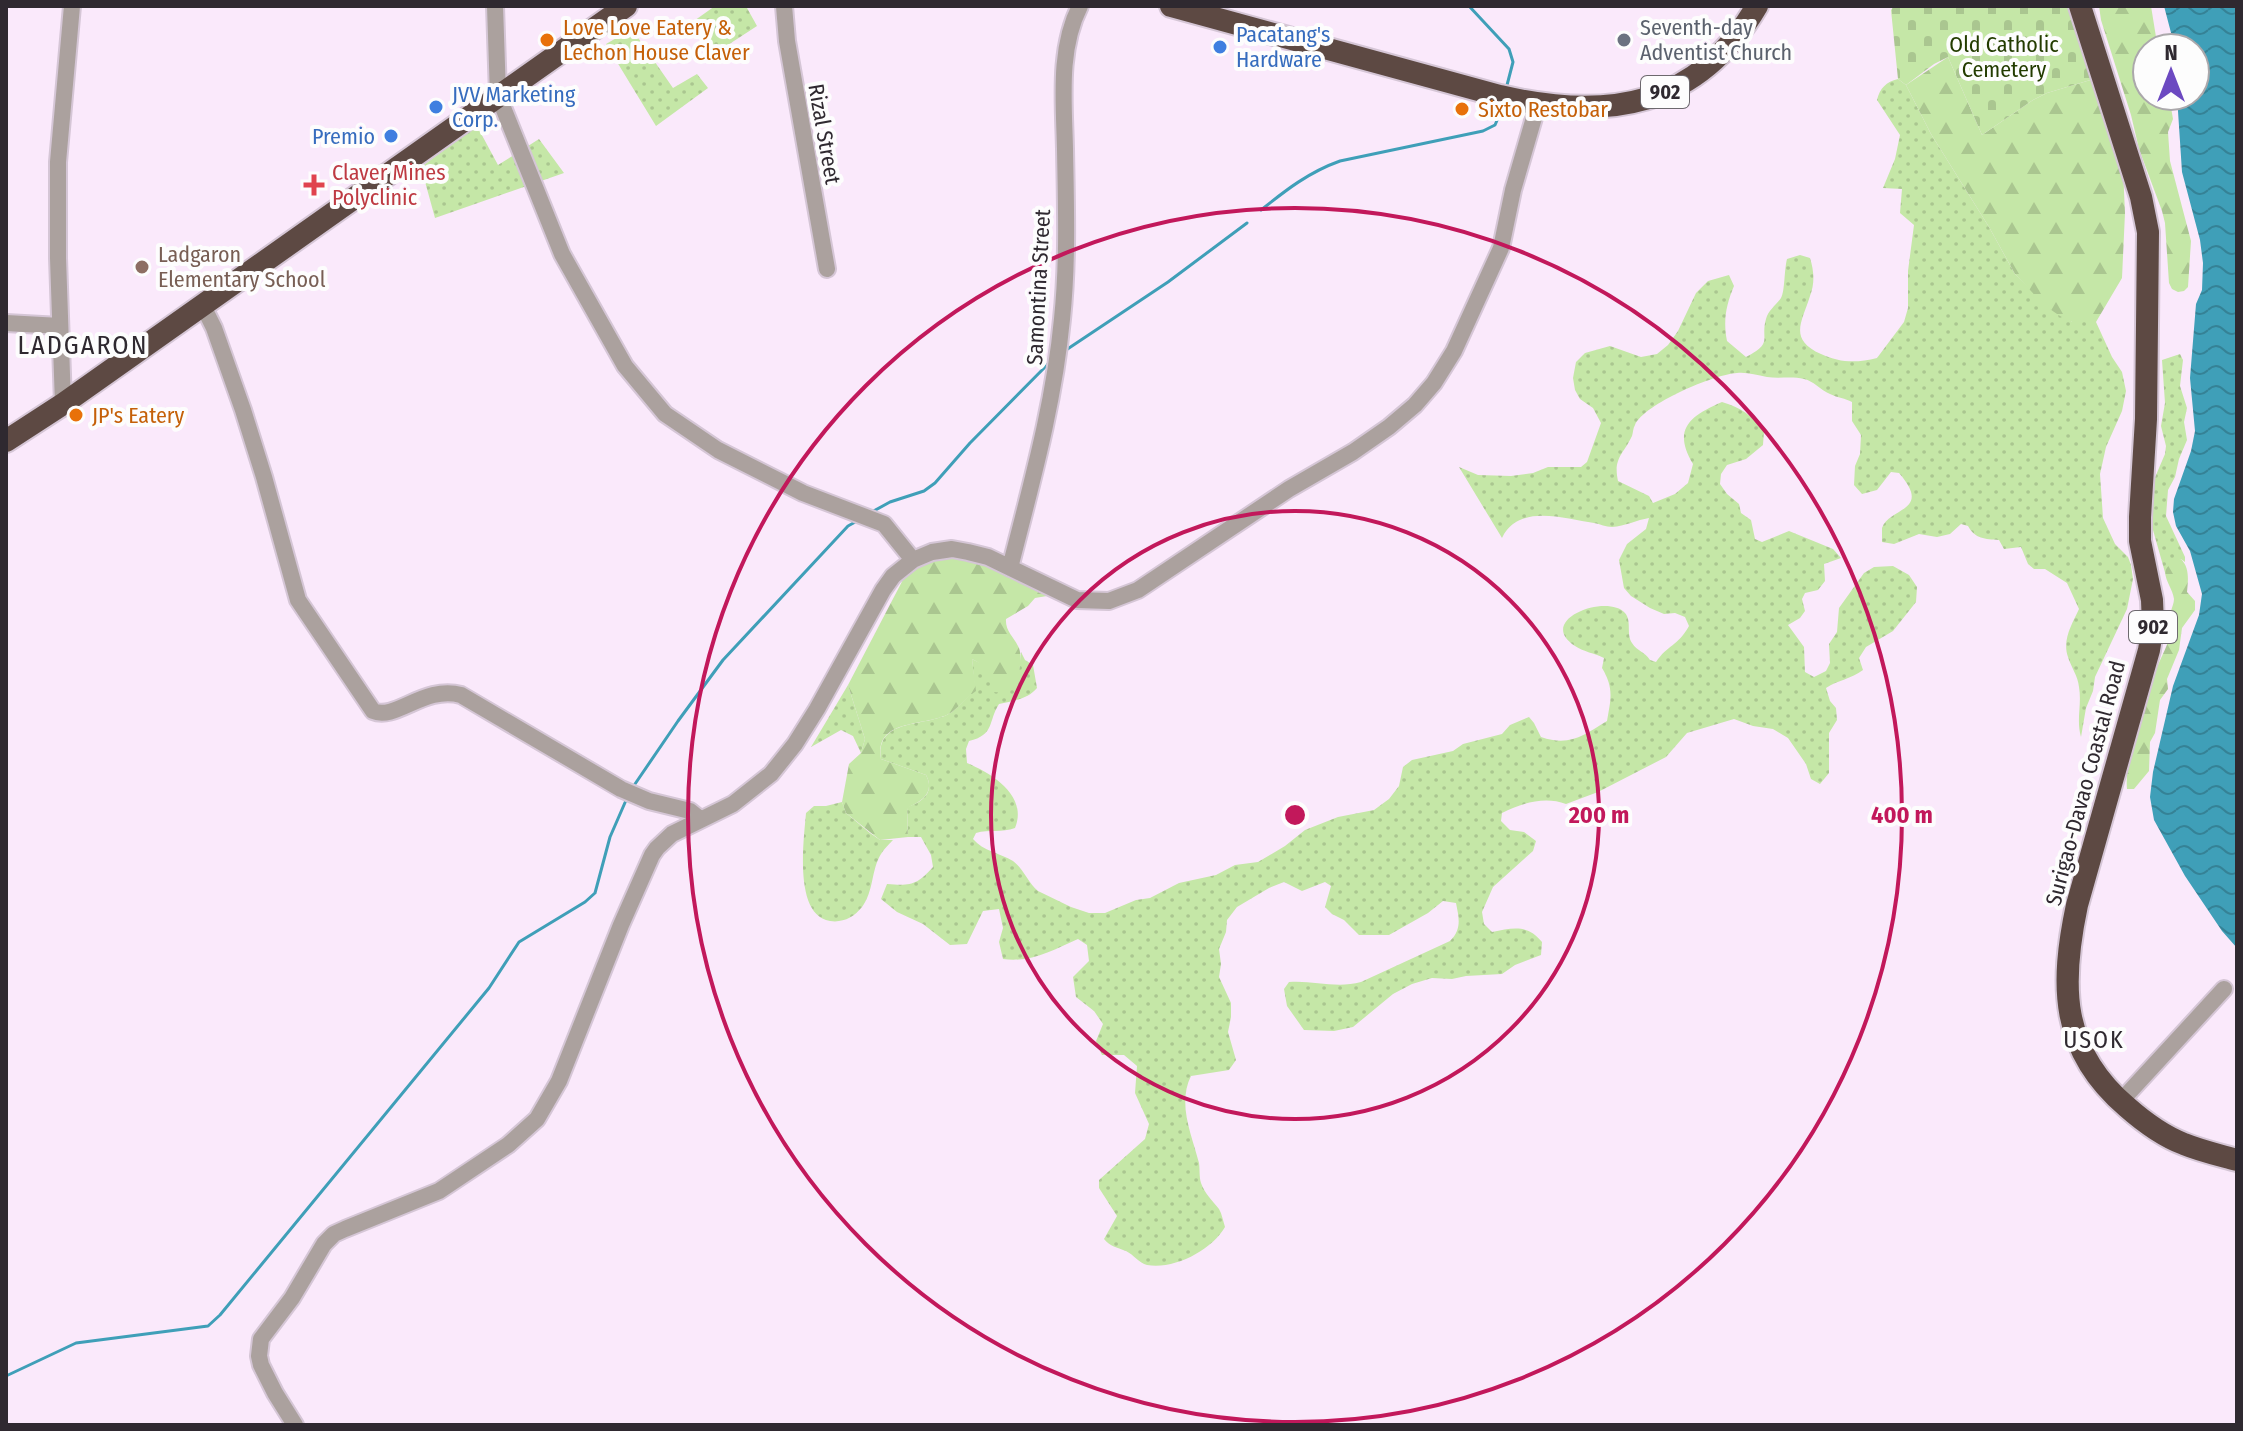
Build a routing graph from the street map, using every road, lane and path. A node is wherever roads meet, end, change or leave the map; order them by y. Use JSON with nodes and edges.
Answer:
{"nodes":[{"id":1,"x":72,"y":6,"type":"edge"},
{"id":2,"x":495,"y":6,"type":"edge"},
{"id":3,"x":626,"y":6,"type":"edge"},
{"id":4,"x":784,"y":6,"type":"edge"},
{"id":5,"x":1080,"y":6,"type":"edge"},
{"id":6,"x":1171,"y":6,"type":"edge"},
{"id":7,"x":1757,"y":6,"type":"edge"},
{"id":8,"x":2080,"y":6,"type":"edge"},
{"id":9,"x":498,"y":95,"type":"junction"},
{"id":10,"x":1538,"y":104,"type":"junction"},
{"id":11,"x":827,"y":269,"type":"dead end"},
{"id":12,"x":202,"y":304,"type":"junction"},
{"id":13,"x":6,"y":323,"type":"edge"},
{"id":14,"x":60,"y":326,"type":"junction"},
{"id":15,"x":63,"y":404,"type":"junction"},
{"id":16,"x":6,"y":441,"type":"edge"},
{"id":17,"x":913,"y":560,"type":"junction"},
{"id":18,"x":1010,"y":568,"type":"junction"},
{"id":19,"x":700,"y":819,"type":"junction"},
{"id":20,"x":2224,"y":989,"type":"dead end"},
{"id":21,"x":2121,"y":1101,"type":"junction"},
{"id":22,"x":2237,"y":1160,"type":"edge"},
{"id":23,"x":295,"y":1425,"type":"edge"}],
"edges":[{"from":1,"to":14,"type":"street"},
{"from":2,"to":9,"type":"street"},
{"from":3,"to":9,"type":"highway"},
{"from":4,"to":11,"type":"street","name":"Rizal Street"},
{"from":5,"to":18,"type":"street","name":"Samontina Street"},
{"from":6,"to":10,"type":"highway","number":"902"},
{"from":7,"to":10,"type":"highway","number":"902"},
{"from":8,"to":21,"type":"highway","name":"Surigao-Davao Coastal Road","number":"902"},
{"from":9,"to":12,"type":"highway"},
{"from":9,"to":17,"type":"street"},
{"from":10,"to":18,"type":"street"},
{"from":12,"to":15,"type":"highway"},
{"from":12,"to":19,"type":"street"},
{"from":13,"to":14,"type":"street"},
{"from":14,"to":15,"type":"street"},
{"from":15,"to":16,"type":"highway"},
{"from":17,"to":18,"type":"street"},
{"from":17,"to":19,"type":"street"},
{"from":19,"to":23,"type":"street"},
{"from":20,"to":21,"type":"street"},
{"from":21,"to":22,"type":"highway","name":"Surigao-Davao Coastal Road","number":"902"}]}
